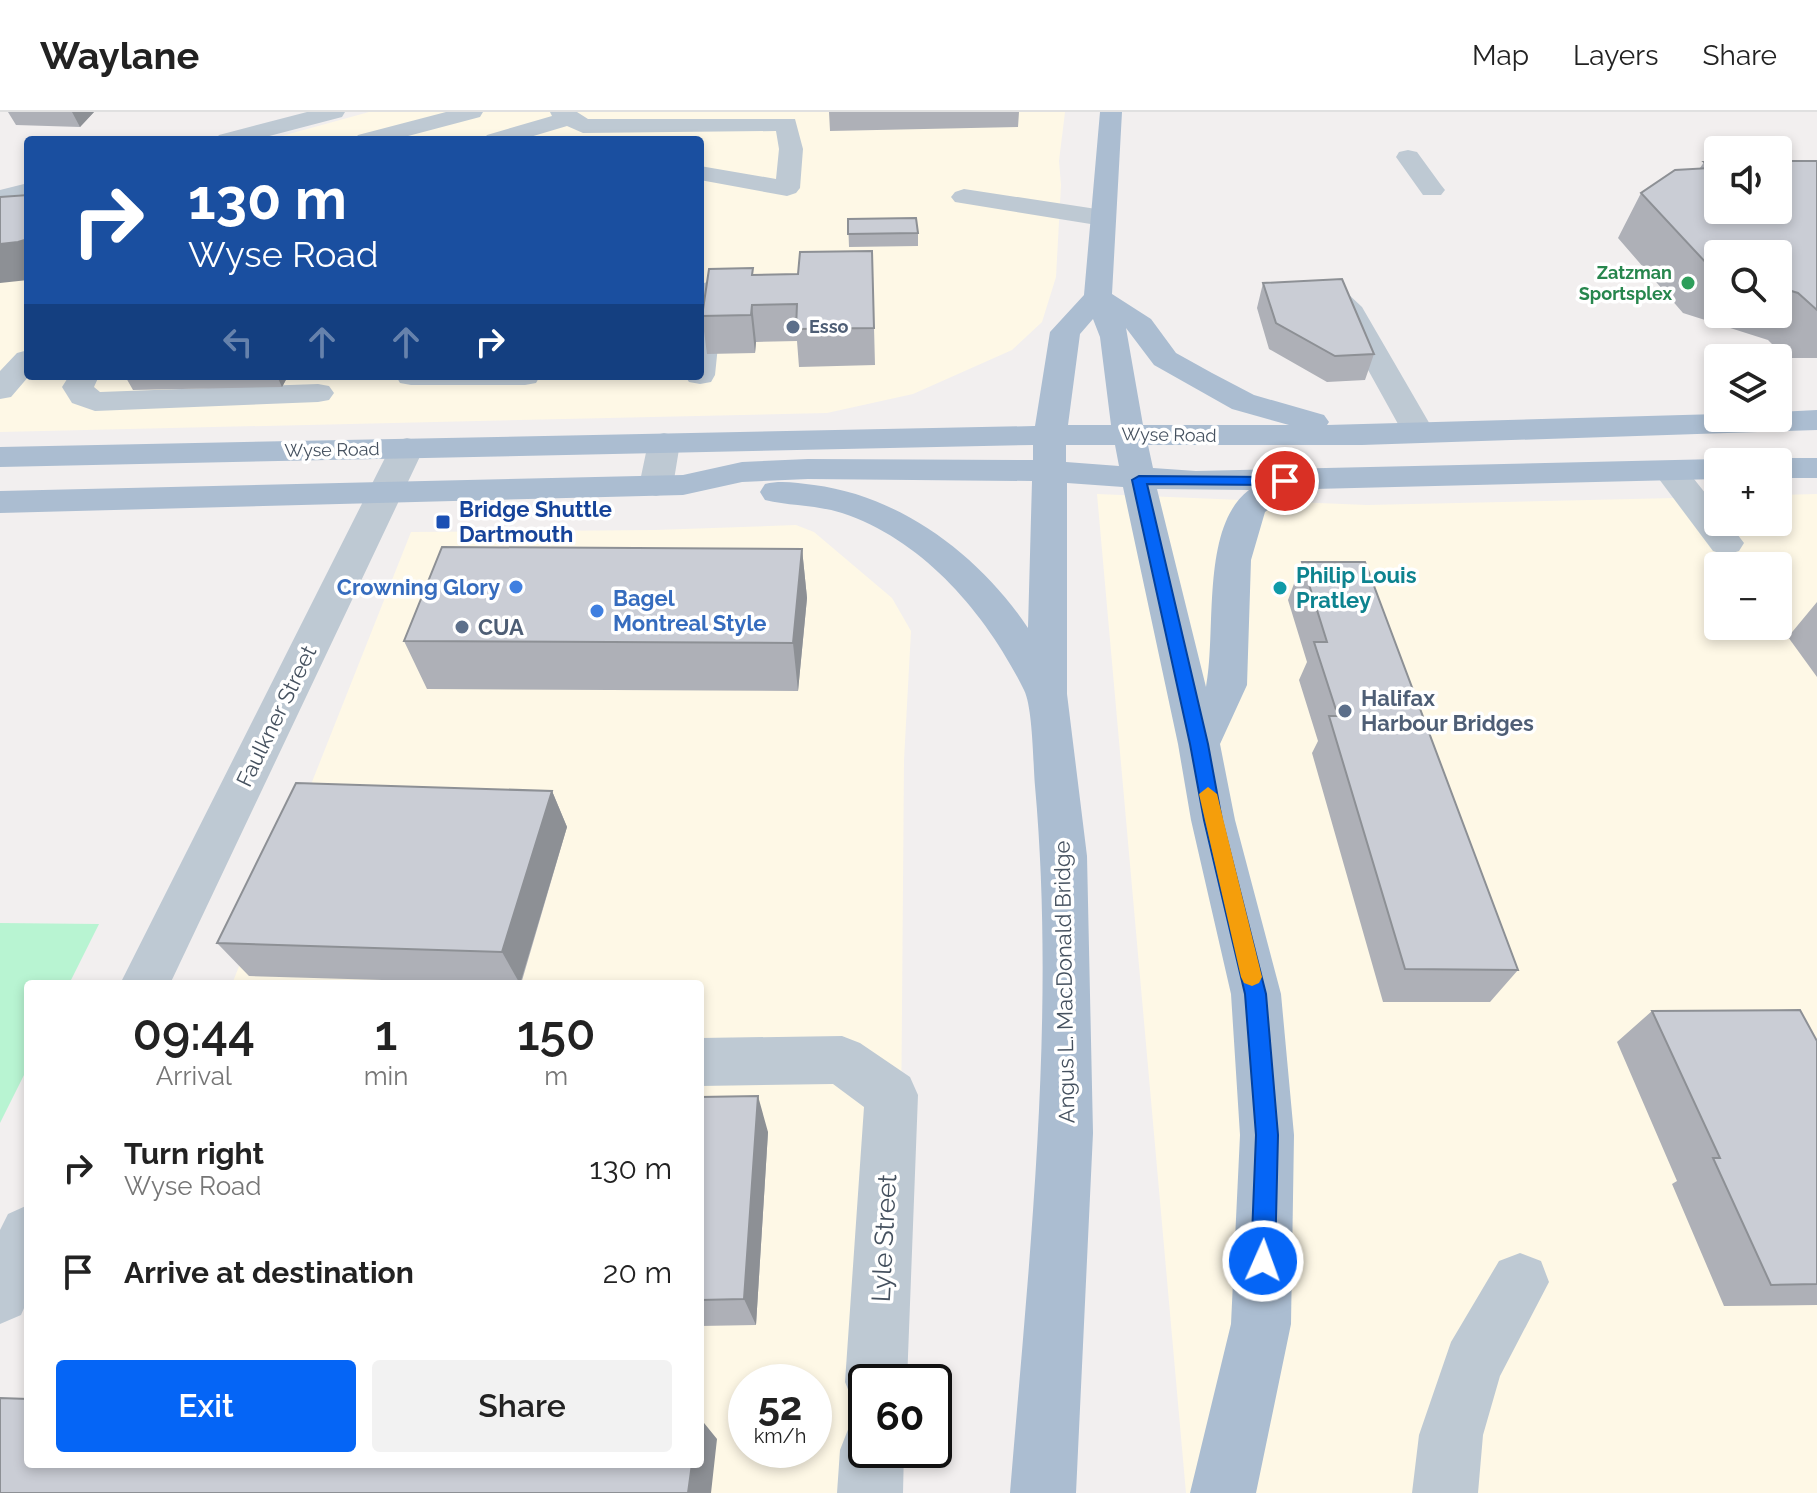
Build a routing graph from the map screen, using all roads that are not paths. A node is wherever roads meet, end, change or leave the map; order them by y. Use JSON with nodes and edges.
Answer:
{"nodes":[{"id":1,"x":334,"y":112,"type":"edge"},
{"id":2,"x":472,"y":112,"type":"edge"},
{"id":3,"x":1111,"y":112,"type":"edge"},
{"id":4,"x":566,"y":115,"type":"edge"},
{"id":5,"x":639,"y":133,"type":"edge"},
{"id":6,"x":242,"y":136,"type":"edge"},
{"id":7,"x":381,"y":136,"type":"edge"},
{"id":8,"x":506,"y":136,"type":"edge"},
{"id":9,"x":1408,"y":157,"type":"dead end"},
{"id":10,"x":1432,"y":190,"type":"dead end"},
{"id":11,"x":24,"y":192,"type":"edge"},
{"id":12,"x":964,"y":197,"type":"dead end"},
{"id":13,"x":0,"y":201,"type":"edge"},
{"id":14,"x":24,"y":202,"type":"edge"},
{"id":15,"x":1103,"y":218,"type":"junction"},
{"id":16,"x":747,"y":281,"type":"edge"},
{"id":17,"x":1328,"y":292,"type":"edge"},
{"id":18,"x":1098,"y":297,"type":"junction"},
{"id":19,"x":704,"y":340,"type":"edge"},
{"id":20,"x":24,"y":363,"type":"edge"},
{"id":21,"x":82,"y":380,"type":"edge"},
{"id":22,"x":0,"y":390,"type":"edge"},
{"id":23,"x":318,"y":393,"type":"dead end"},
{"id":24,"x":1817,"y":420,"type":"edge"},
{"id":25,"x":1419,"y":433,"type":"junction"},
{"id":26,"x":1050,"y":435,"type":"junction"},
{"id":27,"x":1129,"y":435,"type":"junction"},
{"id":28,"x":1362,"y":435,"type":"junction"},
{"id":29,"x":664,"y":443,"type":"junction"},
{"id":30,"x":407,"y":448,"type":"junction"},
{"id":31,"x":0,"y":457,"type":"edge"},
{"id":32,"x":1792,"y":468,"type":"edge"},
{"id":33,"x":1817,"y":468,"type":"edge"},
{"id":34,"x":1704,"y":470,"type":"edge"},
{"id":35,"x":1670,"y":471,"type":"junction"},
{"id":36,"x":1049,"y":472,"type":"junction"},
{"id":37,"x":1139,"y":480,"type":"junction"},
{"id":38,"x":1314,"y":481,"type":"junction"},
{"id":39,"x":669,"y":486,"type":"junction"},
{"id":40,"x":386,"y":492,"type":"junction"},
{"id":41,"x":0,"y":502,"type":"edge"},
{"id":42,"x":1726,"y":543,"type":"dead end"},
{"id":43,"x":1047,"y":694,"type":"junction"},
{"id":44,"x":1199,"y":744,"type":"junction"},
{"id":45,"x":147,"y":980,"type":"edge"},
{"id":46,"x":704,"y":1062,"type":"edge"},
{"id":47,"x":24,"y":1243,"type":"edge"},
{"id":48,"x":1520,"y":1282,"type":"dead end"},
{"id":49,"x":0,"y":1294,"type":"edge"},
{"id":50,"x":877,"y":1364,"type":"edge"},
{"id":51,"x":871,"y":1468,"type":"edge"},
{"id":52,"x":870,"y":1493,"type":"edge"},
{"id":53,"x":1043,"y":1493,"type":"edge"},
{"id":54,"x":1223,"y":1493,"type":"edge"},
{"id":55,"x":1445,"y":1493,"type":"edge"}],
"edges":[{"from":1,"to":6,"type":"street"},
{"from":2,"to":7,"type":"street"},
{"from":3,"to":15,"type":"main road"},
{"from":4,"to":5,"type":"street"},
{"from":4,"to":8,"type":"street"},
{"from":9,"to":10,"type":"street"},
{"from":11,"to":13,"type":"street"},
{"from":12,"to":15,"type":"street"},
{"from":13,"to":14,"type":"street"},
{"from":15,"to":18,"type":"main road"},
{"from":16,"to":19,"type":"street"},
{"from":17,"to":25,"type":"street"},
{"from":18,"to":26,"type":"main road","name":"Angus L. MacDonald Bridge"},
{"from":18,"to":27,"type":"main road"},
{"from":18,"to":28,"type":"main road"},
{"from":20,"to":22,"type":"street"},
{"from":21,"to":23,"type":"street"},
{"from":24,"to":25,"type":"main road","name":"Wyse Road"},
{"from":25,"to":28,"type":"main road","name":"Wyse Road"},
{"from":26,"to":27,"type":"main road","name":"Wyse Road"},
{"from":26,"to":29,"type":"main road","name":"Wyse Road"},
{"from":26,"to":36,"type":"main road","name":"Angus L. MacDonald Bridge"},
{"from":27,"to":28,"type":"main road","name":"Wyse Road"},
{"from":27,"to":37,"type":"main road"},
{"from":29,"to":30,"type":"main road","name":"Wyse Road"},
{"from":29,"to":39,"type":"street"},
{"from":30,"to":31,"type":"main road","name":"Wyse Road"},
{"from":30,"to":40,"type":"street","name":"Faulkner Street"},
{"from":32,"to":33,"type":"main road"},
{"from":34,"to":35,"type":"main road","name":"Wyse Road"},
{"from":35,"to":38,"type":"main road","name":"Wyse Road"},
{"from":35,"to":42,"type":"street"},
{"from":36,"to":37,"type":"main road","name":"Wyse Road"},
{"from":36,"to":39,"type":"main road","name":"Wyse Road"},
{"from":36,"to":43,"type":"main road","name":"Angus L. MacDonald Bridge"},
{"from":37,"to":38,"type":"main road","name":"Wyse Road"},
{"from":37,"to":44,"type":"main road"},
{"from":38,"to":44,"type":"main road"},
{"from":39,"to":40,"type":"main road","name":"Wyse Road"},
{"from":39,"to":43,"type":"main road"},
{"from":40,"to":41,"type":"main road","name":"Wyse Road"},
{"from":40,"to":45,"type":"street","name":"Faulkner Street"},
{"from":43,"to":53,"type":"main road","name":"Angus L. MacDonald Bridge"},
{"from":44,"to":54,"type":"main road"},
{"from":46,"to":50,"type":"street","name":"Lyle Street"},
{"from":47,"to":49,"type":"street"},
{"from":48,"to":55,"type":"street"},
{"from":51,"to":52,"type":"street"}]}
